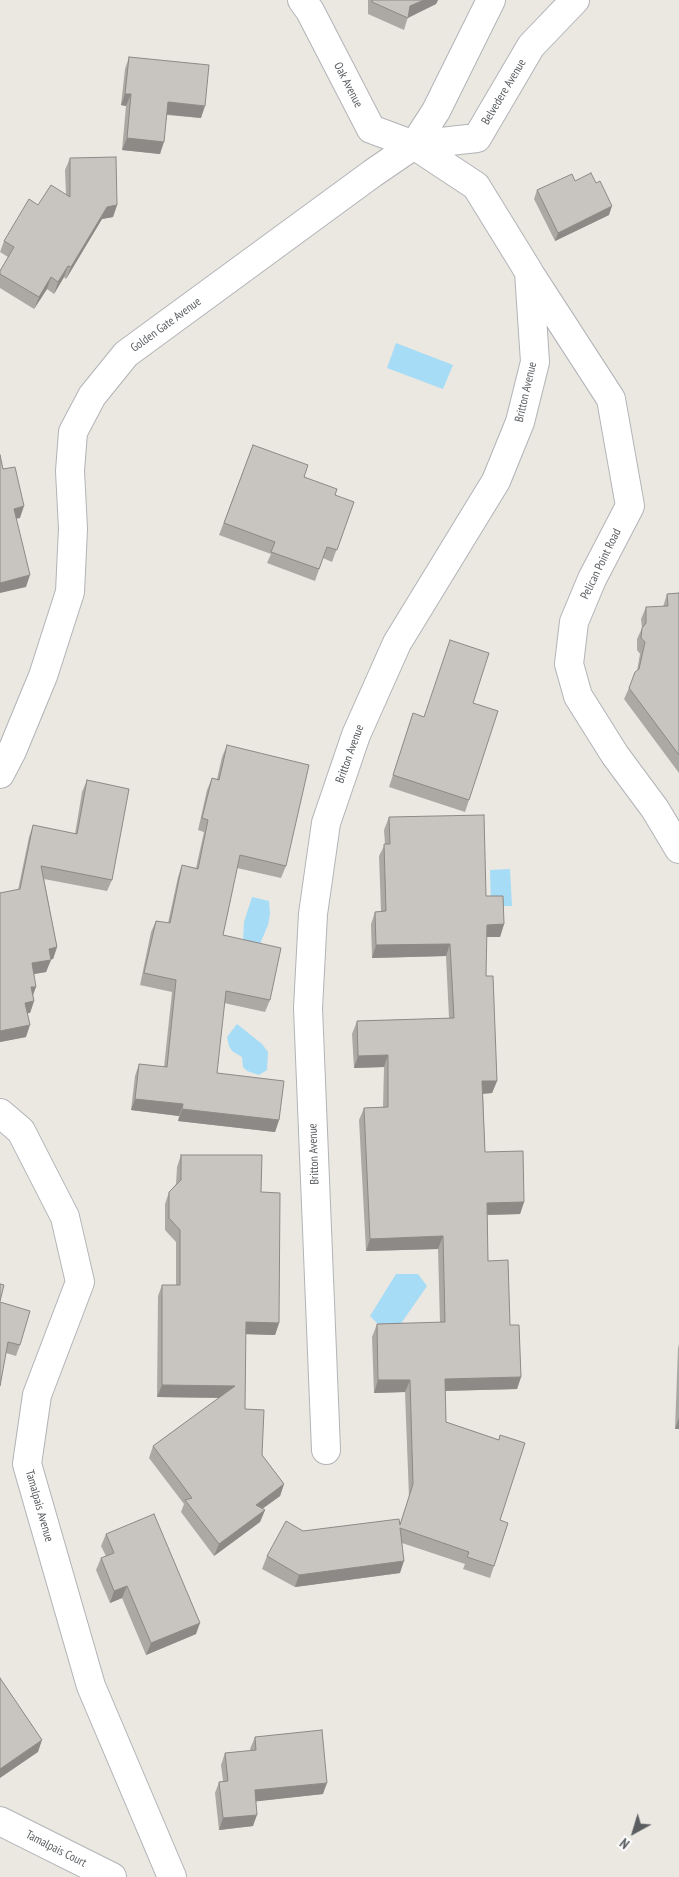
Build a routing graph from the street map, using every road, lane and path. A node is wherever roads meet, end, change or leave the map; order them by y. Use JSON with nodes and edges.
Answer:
{"nodes":[{"id":1,"x":302,"y":0,"type":"edge"},
{"id":2,"x":491,"y":0,"type":"edge"},
{"id":3,"x":576,"y":0,"type":"edge"},
{"id":4,"x":414,"y":145,"type":"junction"},
{"id":5,"x":529,"y":272,"type":"junction"},
{"id":6,"x":0,"y":774,"type":"edge"},
{"id":7,"x":679,"y":849,"type":"edge"},
{"id":8,"x":0,"y":1113,"type":"edge"},
{"id":9,"x":326,"y":1450,"type":"dead end"},
{"id":10,"x":0,"y":1821,"type":"edge"},
{"id":11,"x":112,"y":1877,"type":"edge"},
{"id":12,"x":172,"y":1877,"type":"edge"}],
"edges":[{"from":1,"to":4,"type":"street","name":"Oak Avenue"},
{"from":2,"to":4,"type":"street","name":"Golden Gate Avenue"},
{"from":3,"to":4,"type":"street","name":"Belvedere Avenue"},
{"from":4,"to":5,"type":"street","name":"Britton Avenue"},
{"from":4,"to":6,"type":"street","name":"Golden Gate Avenue"},
{"from":5,"to":7,"type":"street","name":"Pelican Point Road"},
{"from":5,"to":9,"type":"street","name":"Britton Avenue"},
{"from":8,"to":12,"type":"street","name":"Tamalpais Avenue"},
{"from":10,"to":11,"type":"street","name":"Tamalpais Court"}]}
